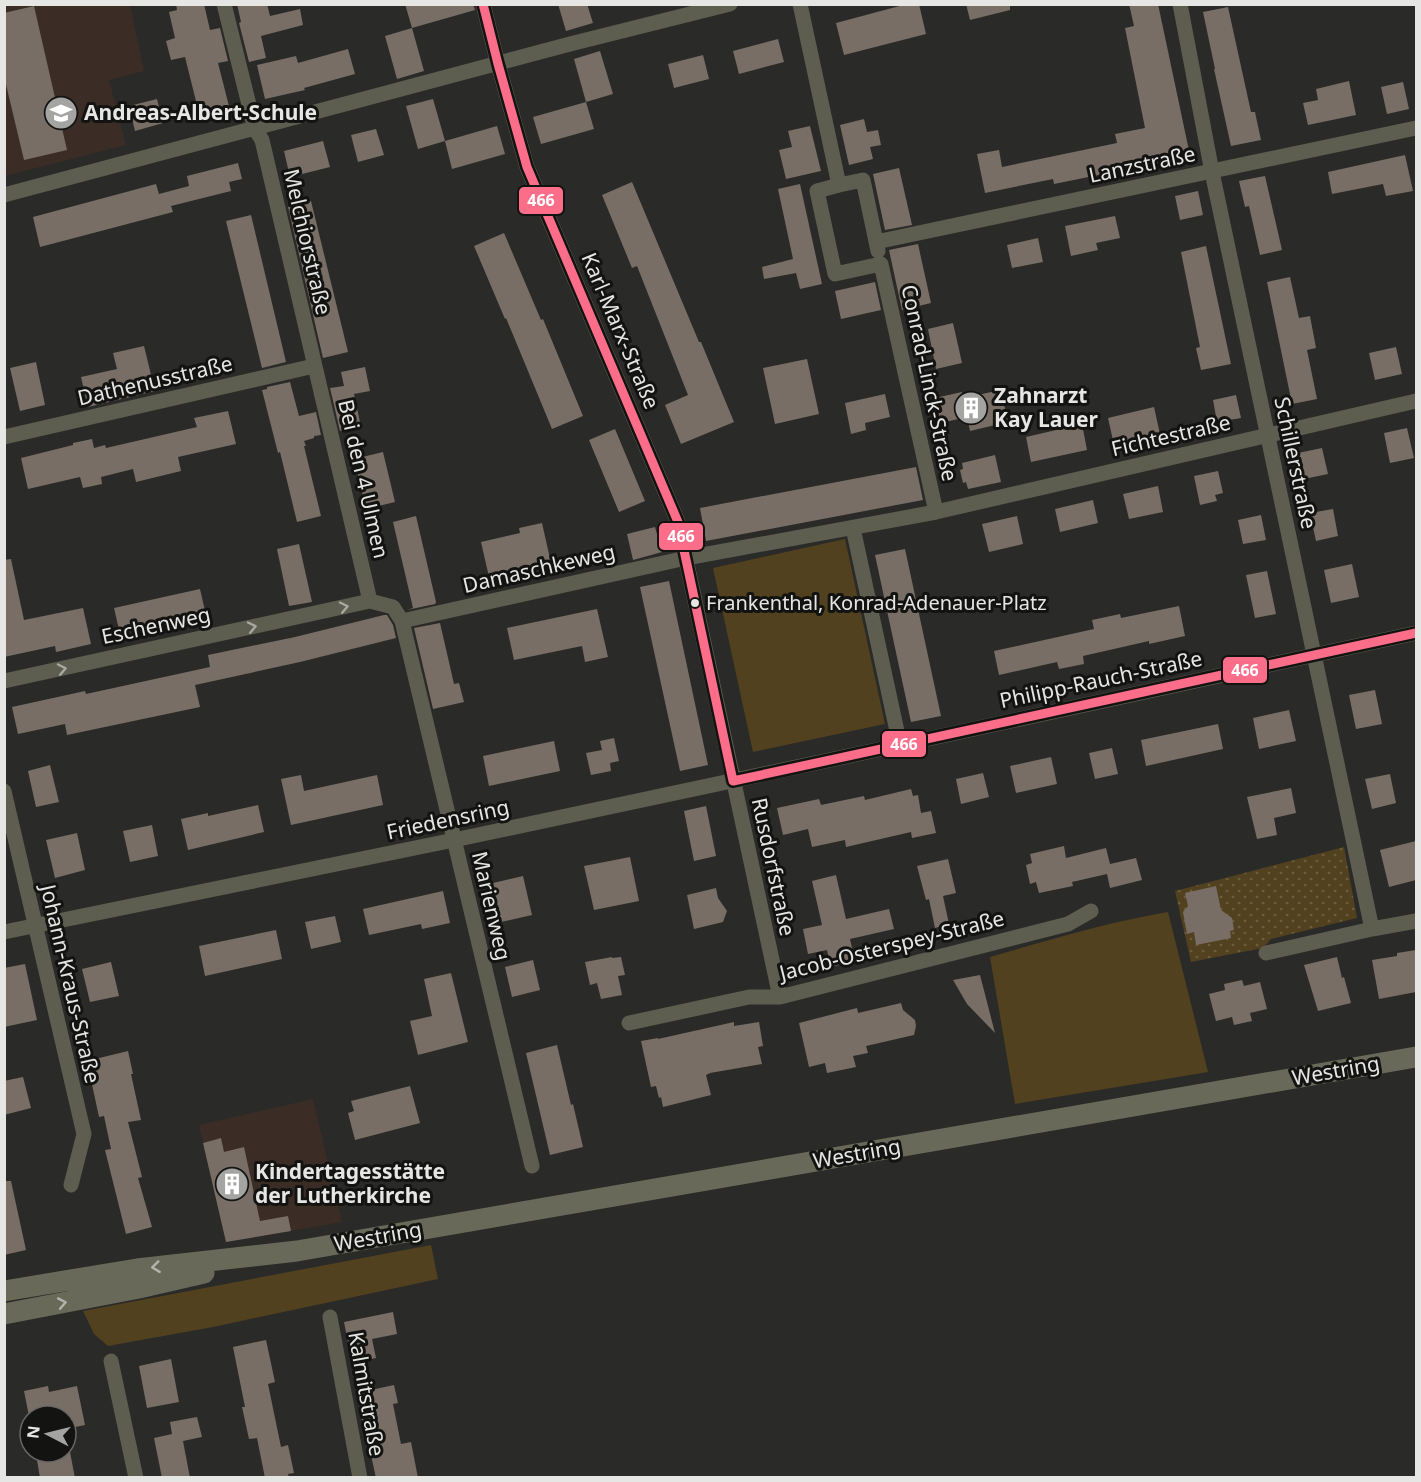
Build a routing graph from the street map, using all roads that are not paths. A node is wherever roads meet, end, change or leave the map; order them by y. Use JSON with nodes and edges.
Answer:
{"nodes":[{"id":1,"x":224,"y":4,"type":"edge"},
{"id":2,"x":730,"y":4,"type":"edge"},
{"id":3,"x":800,"y":4,"type":"edge"},
{"id":4,"x":1180,"y":4,"type":"edge"},
{"id":5,"x":484,"y":8,"type":"edge"},
{"id":6,"x":498,"y":64,"type":"junction"},
{"id":7,"x":1416,"y":128,"type":"edge"},
{"id":8,"x":255,"y":129,"type":"junction"},
{"id":9,"x":1212,"y":172,"type":"junction"},
{"id":10,"x":839,"y":185,"type":"junction"},
{"id":11,"x":4,"y":195,"type":"edge"},
{"id":12,"x":876,"y":242,"type":"junction"},
{"id":13,"x":881,"y":264,"type":"junction"},
{"id":14,"x":314,"y":366,"type":"junction"},
{"id":15,"x":1416,"y":401,"type":"edge"},
{"id":16,"x":1267,"y":435,"type":"junction"},
{"id":17,"x":4,"y":437,"type":"edge"},
{"id":18,"x":936,"y":512,"type":"junction"},
{"id":19,"x":853,"y":528,"type":"junction"},
{"id":20,"x":686,"y":558,"type":"junction"},
{"id":21,"x":370,"y":601,"type":"junction"},
{"id":22,"x":402,"y":621,"type":"junction"},
{"id":23,"x":1416,"y":633,"type":"edge"},
{"id":24,"x":1314,"y":655,"type":"junction"},
{"id":25,"x":4,"y":681,"type":"edge"},
{"id":26,"x":900,"y":746,"type":"junction"},
{"id":27,"x":733,"y":781,"type":"junction"},
{"id":28,"x":4,"y":791,"type":"edge"},
{"id":29,"x":454,"y":840,"type":"junction"},
{"id":30,"x":1091,"y":911,"type":"dead end"},
{"id":31,"x":1416,"y":921,"type":"edge"},
{"id":32,"x":35,"y":926,"type":"junction"},
{"id":33,"x":1372,"y":929,"type":"junction"},
{"id":34,"x":4,"y":932,"type":"edge"},
{"id":35,"x":1266,"y":953,"type":"dead end"},
{"id":36,"x":780,"y":997,"type":"junction"},
{"id":37,"x":629,"y":1023,"type":"dead end"},
{"id":38,"x":1416,"y":1057,"type":"edge"},
{"id":39,"x":532,"y":1166,"type":"dead end"},
{"id":40,"x":71,"y":1185,"type":"dead end"},
{"id":41,"x":297,"y":1251,"type":"junction"},
{"id":42,"x":4,"y":1291,"type":"edge"},
{"id":43,"x":4,"y":1314,"type":"edge"},
{"id":44,"x":330,"y":1317,"type":"dead end"},
{"id":45,"x":111,"y":1361,"type":"dead end"},
{"id":46,"x":136,"y":1478,"type":"edge"},
{"id":47,"x":360,"y":1478,"type":"edge"}],
"edges":[{"from":1,"to":8,"type":"street","name":"Melchiorstraße"},
{"from":2,"to":6,"type":"street"},
{"from":3,"to":10,"type":"street"},
{"from":4,"to":9,"type":"street","name":"Schillerstraße"},
{"from":5,"to":6,"type":"street","name":"Karl-Marx-Straße"},
{"from":6,"to":8,"type":"street"},
{"from":6,"to":20,"type":"street","name":"Karl-Marx-Straße"},
{"from":7,"to":9,"type":"street","name":"Lanzstraße"},
{"from":8,"to":11,"type":"street"},
{"from":8,"to":14,"type":"street","name":"Melchiorstraße"},
{"from":9,"to":12,"type":"street","name":"Lanzstraße"},
{"from":9,"to":16,"type":"street","name":"Schillerstraße"},
{"from":10,"to":12,"type":"street","name":"Conrad-Linck-Straße"},
{"from":10,"to":13,"type":"street","name":"Conrad-Linck-Straße"},
{"from":12,"to":13,"type":"street","name":"Conrad-Linck-Straße"},
{"from":13,"to":18,"type":"street","name":"Conrad-Linck-Straße"},
{"from":14,"to":17,"type":"street","name":"Dathenusstraße"},
{"from":14,"to":21,"type":"street","name":"Bei den 4 Ulmen"},
{"from":15,"to":16,"type":"street","name":"Fichtestraße"},
{"from":16,"to":18,"type":"street","name":"Fichtestraße"},
{"from":16,"to":24,"type":"street","name":"Schillerstraße"},
{"from":18,"to":19,"type":"street","name":"Fichtestraße"},
{"from":19,"to":20,"type":"street","name":"Damaschkeweg"},
{"from":19,"to":26,"type":"street"},
{"from":20,"to":22,"type":"street","name":"Damaschkeweg"},
{"from":20,"to":27,"type":"street","name":"Karl-Marx-Straße"},
{"from":21,"to":22,"type":"street"},
{"from":25,"to":21,"type":"street","name":"Eschenweg","one_way":true},
{"from":22,"to":29,"type":"street","name":"Marienweg"},
{"from":23,"to":24,"type":"street","name":"Philipp-Rauch-Straße"},
{"from":24,"to":26,"type":"street","name":"Philipp-Rauch-Straße"},
{"from":24,"to":33,"type":"street","name":"Schillerstraße"},
{"from":26,"to":27,"type":"street","name":"Friedensring"},
{"from":27,"to":29,"type":"street","name":"Friedensring"},
{"from":27,"to":36,"type":"street","name":"Rusdorfstraße"},
{"from":28,"to":32,"type":"street","name":"Johann-Kraus-Straße"},
{"from":29,"to":32,"type":"street","name":"Friedensring"},
{"from":29,"to":39,"type":"street","name":"Marienweg"},
{"from":30,"to":36,"type":"street","name":"Jacob-Osterspey-Straße"},
{"from":31,"to":33,"type":"street"},
{"from":32,"to":34,"type":"street","name":"Friedensring"},
{"from":32,"to":40,"type":"street","name":"Johann-Kraus-Straße"},
{"from":33,"to":35,"type":"street"},
{"from":36,"to":37,"type":"street","name":"Jacob-Osterspey-Straße"},
{"from":38,"to":41,"type":"main road","name":"Westring"},
{"from":41,"to":42,"type":"main road","name":"Westring","one_way":true},
{"from":43,"to":41,"type":"main road","name":"Westring","one_way":true},
{"from":44,"to":47,"type":"street","name":"Kalmitstraße"},
{"from":45,"to":46,"type":"street"}]}
